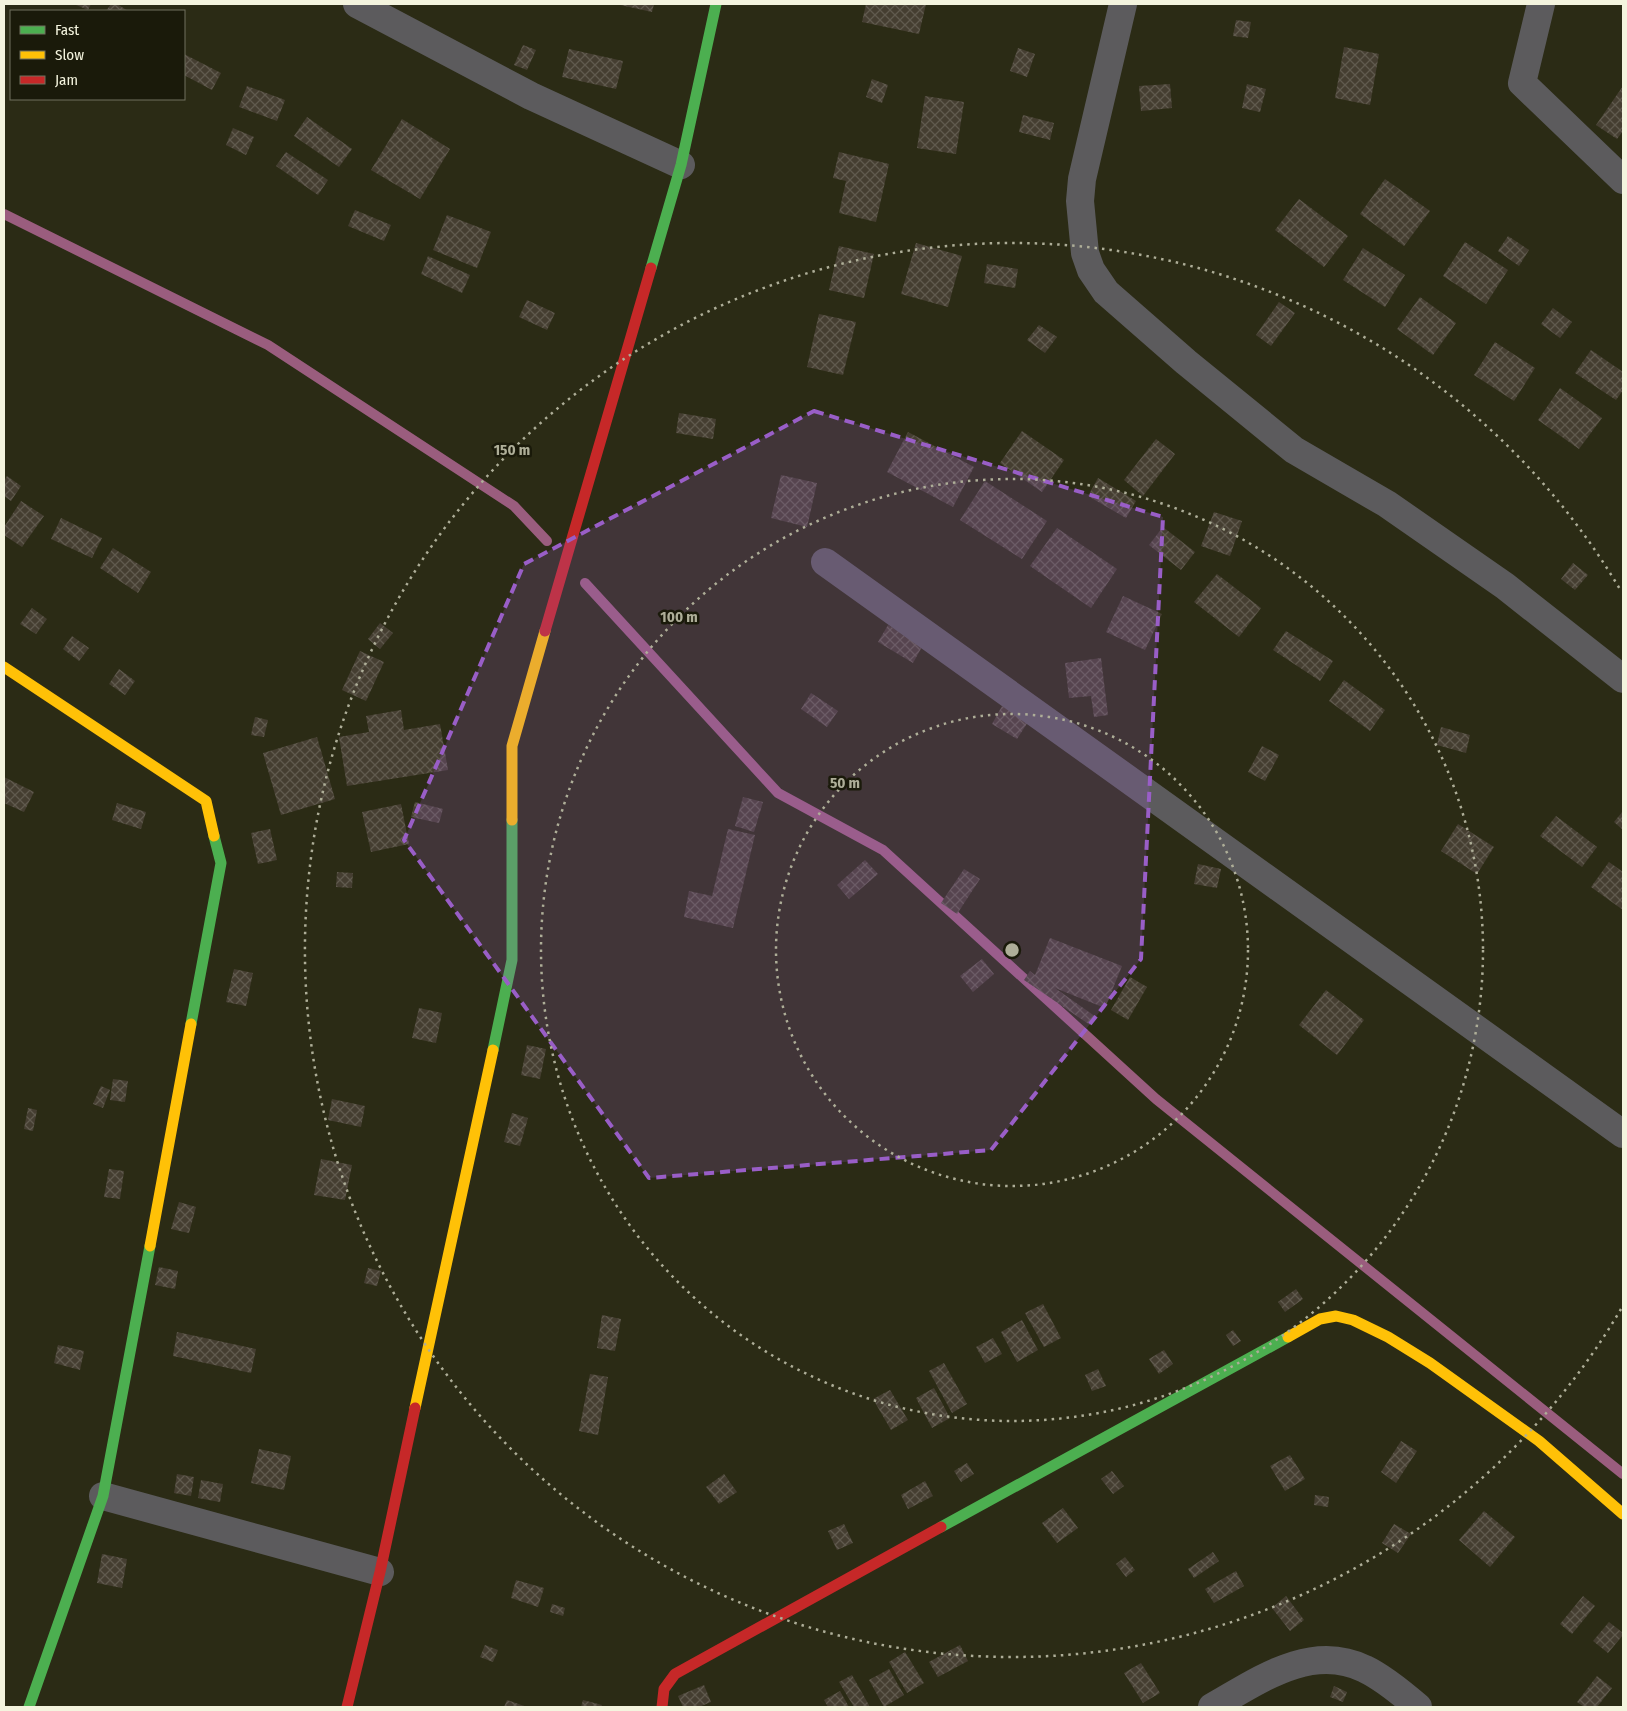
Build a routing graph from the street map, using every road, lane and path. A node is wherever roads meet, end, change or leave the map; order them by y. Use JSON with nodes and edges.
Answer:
{"nodes":[{"id":1,"x":357,"y":4,"type":"edge"},
{"id":2,"x":716,"y":4,"type":"edge"},
{"id":3,"x":1123,"y":4,"type":"edge"},
{"id":4,"x":1541,"y":4,"type":"edge"},
{"id":5,"x":681,"y":165,"type":"junction"},
{"id":6,"x":1623,"y":180,"type":"edge"},
{"id":7,"x":825,"y":562,"type":"dead end"},
{"id":8,"x":4,"y":667,"type":"edge"},
{"id":9,"x":1623,"y":679,"type":"edge"},
{"id":10,"x":1623,"y":1134,"type":"edge"},
{"id":11,"x":103,"y":1496,"type":"junction"},
{"id":12,"x":1623,"y":1514,"type":"edge"},
{"id":13,"x":380,"y":1572,"type":"junction"},
{"id":14,"x":29,"y":1707,"type":"edge"},
{"id":15,"x":348,"y":1707,"type":"edge"},
{"id":16,"x":662,"y":1707,"type":"edge"},
{"id":17,"x":1212,"y":1707,"type":"edge"},
{"id":18,"x":1418,"y":1707,"type":"edge"}],
"edges":[{"from":1,"to":5,"type":"street"},
{"from":2,"to":5,"type":"street"},
{"from":3,"to":9,"type":"street"},
{"from":4,"to":6,"type":"street"},
{"from":5,"to":13,"type":"street"},
{"from":7,"to":10,"type":"street"},
{"from":8,"to":11,"type":"street"},
{"from":11,"to":13,"type":"street"},
{"from":11,"to":14,"type":"street"},
{"from":12,"to":16,"type":"street"},
{"from":13,"to":15,"type":"street"},
{"from":17,"to":18,"type":"street"}]}
